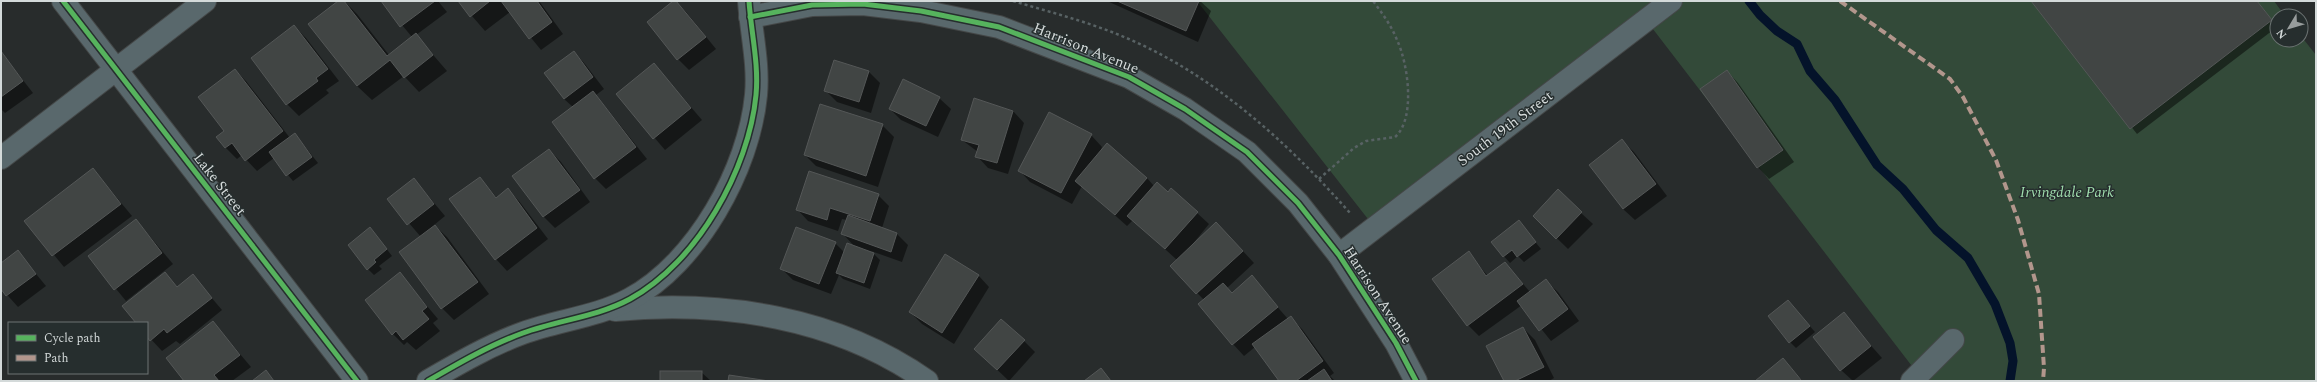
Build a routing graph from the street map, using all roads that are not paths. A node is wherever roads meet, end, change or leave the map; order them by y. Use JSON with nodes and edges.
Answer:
{"nodes":[{"id":1,"x":63,"y":1,"type":"edge"},
{"id":2,"x":205,"y":1,"type":"edge"},
{"id":3,"x":1671,"y":1,"type":"edge"},
{"id":4,"x":748,"y":6,"type":"edge"},
{"id":5,"x":116,"y":70,"type":"junction"},
{"id":6,"x":1,"y":158,"type":"edge"},
{"id":7,"x":1339,"y":255,"type":"junction"},
{"id":8,"x":588,"y":315,"type":"junction"},
{"id":9,"x":1953,"y":340,"type":"dead end"},
{"id":10,"x":358,"y":381,"type":"edge"},
{"id":11,"x":428,"y":381,"type":"edge"},
{"id":12,"x":927,"y":381,"type":"edge"},
{"id":13,"x":1416,"y":381,"type":"edge"},
{"id":14,"x":1912,"y":381,"type":"edge"}],
"edges":[{"from":1,"to":5,"type":"street","name":"Lake Street"},
{"from":2,"to":5,"type":"street"},
{"from":3,"to":7,"type":"street","name":"South 19th Street"},
{"from":4,"to":7,"type":"street","name":"Harrison Avenue"},
{"from":4,"to":8,"type":"street"},
{"from":5,"to":6,"type":"street"},
{"from":5,"to":10,"type":"street","name":"Lake Street"},
{"from":7,"to":13,"type":"street","name":"Harrison Avenue"},
{"from":8,"to":11,"type":"street"},
{"from":8,"to":12,"type":"street"},
{"from":9,"to":14,"type":"street"}]}
